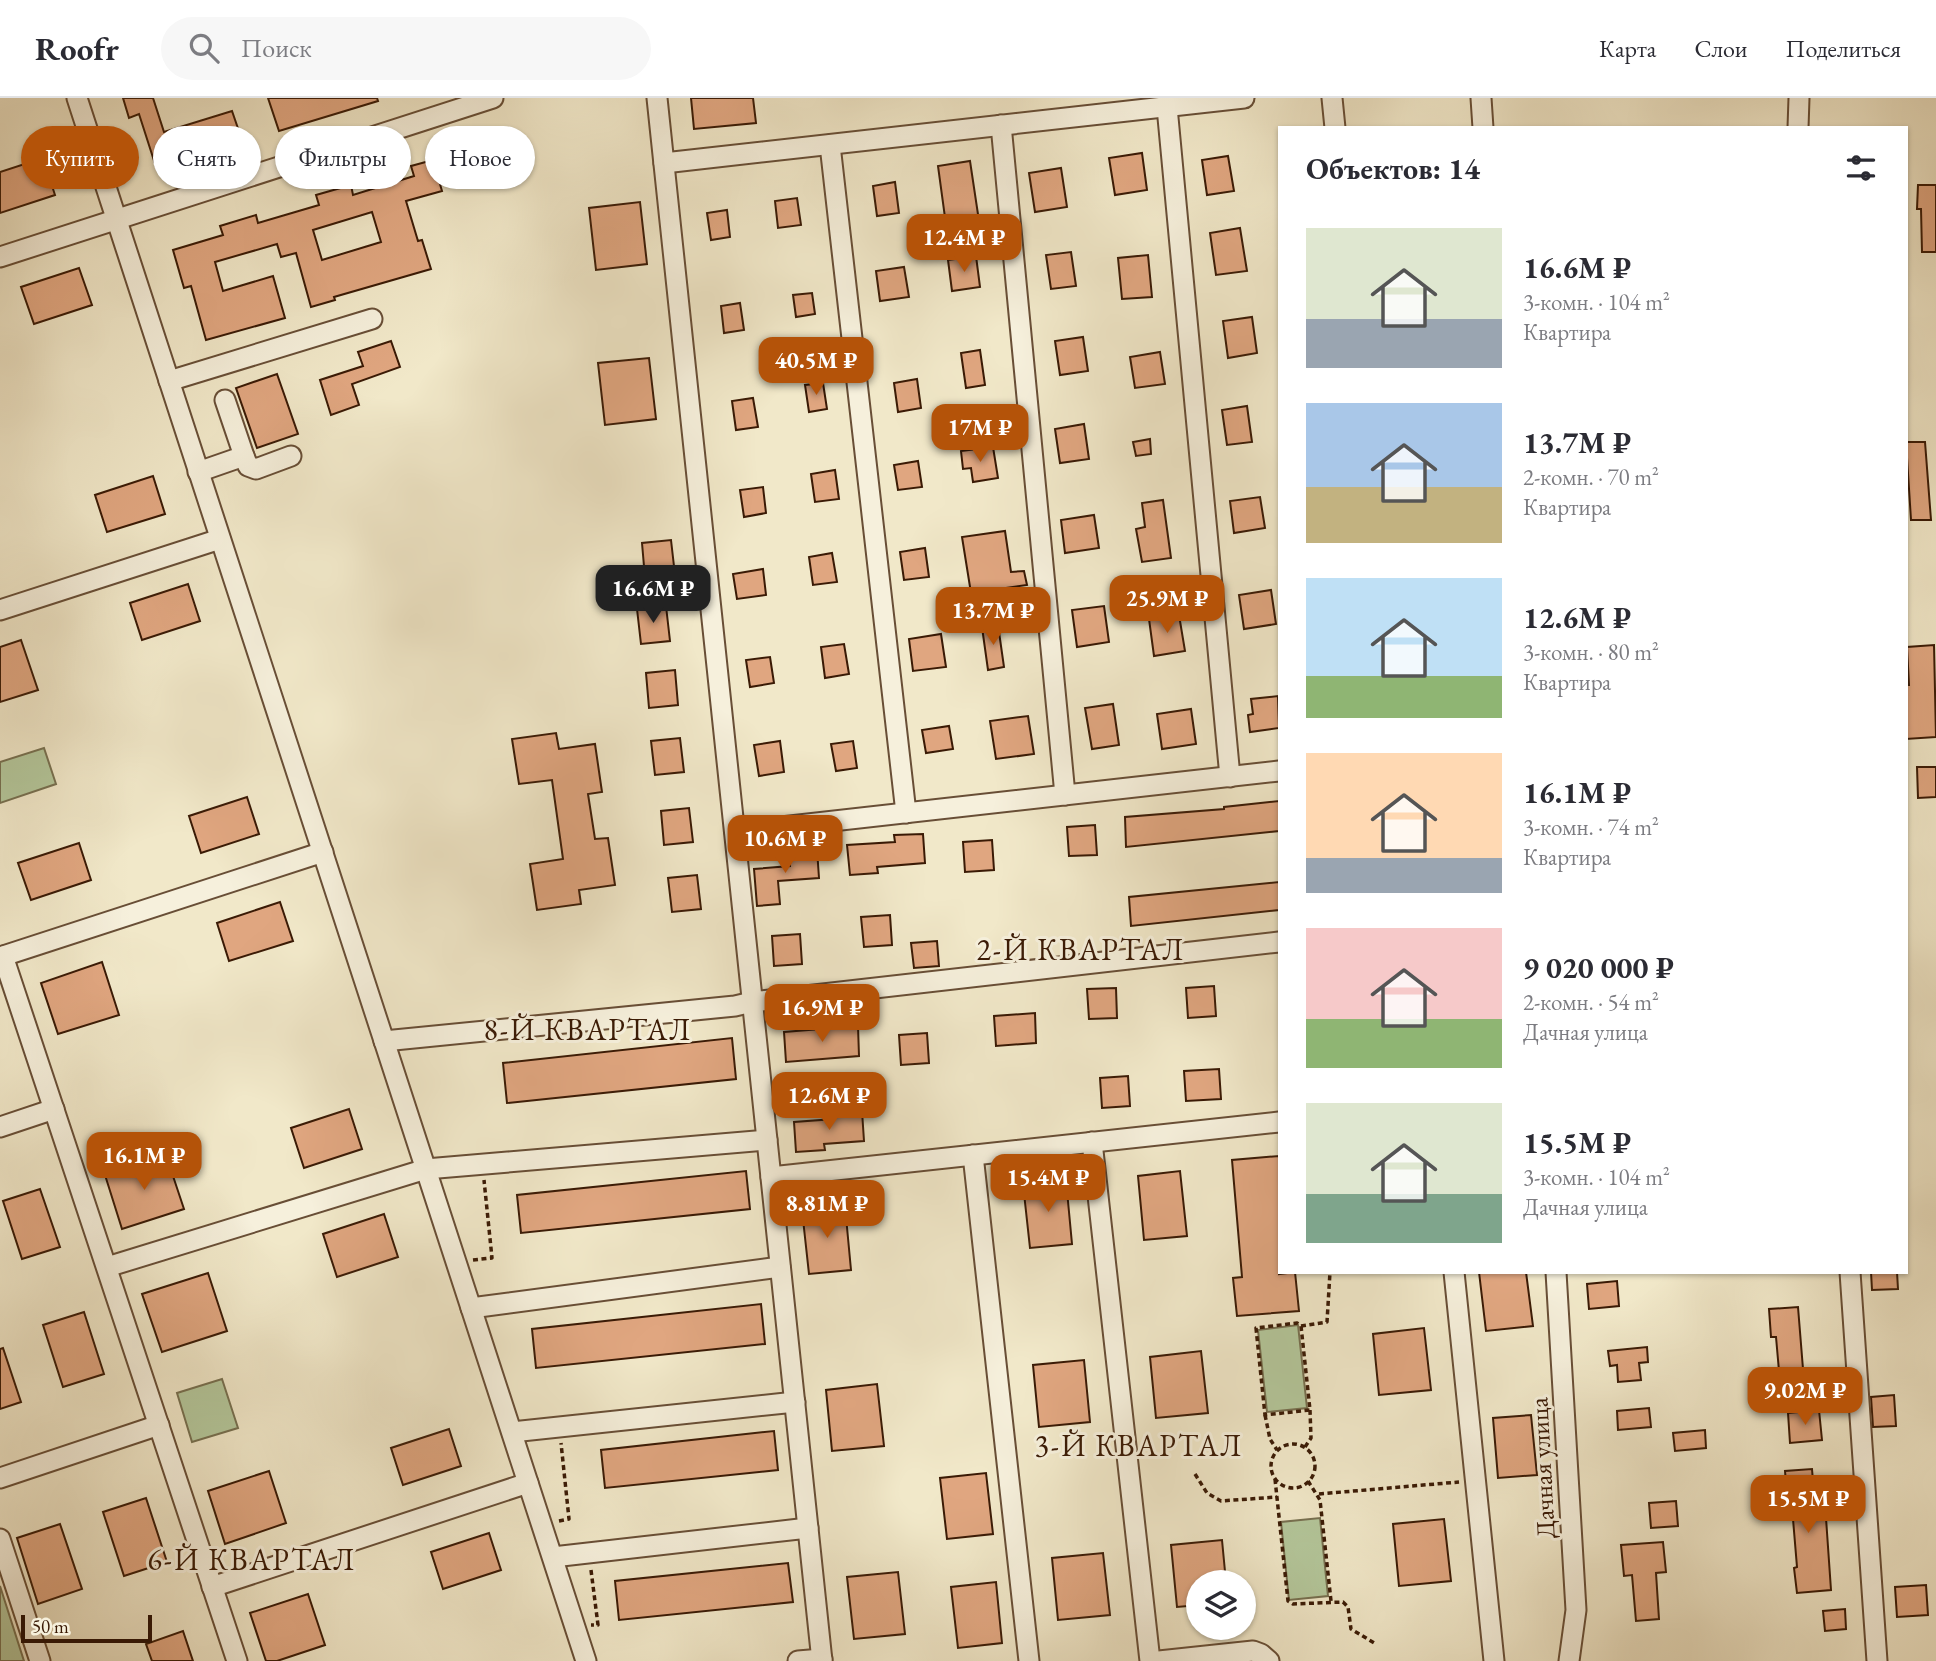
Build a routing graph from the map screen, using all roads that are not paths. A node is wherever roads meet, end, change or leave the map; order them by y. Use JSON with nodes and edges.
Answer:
{"nodes":[{"id":1,"x":77,"y":98,"type":"edge"},
{"id":2,"x":492,"y":98,"type":"edge"},
{"id":3,"x":657,"y":98,"type":"edge"},
{"id":4,"x":1244,"y":98,"type":"edge"},
{"id":5,"x":1332,"y":98,"type":"edge"},
{"id":6,"x":1481,"y":98,"type":"edge"},
{"id":7,"x":1799,"y":98,"type":"edge"},
{"id":8,"x":1167,"y":107,"type":"junction"},
{"id":9,"x":1001,"y":125,"type":"junction"},
{"id":10,"x":1335,"y":126,"type":"edge"},
{"id":11,"x":1483,"y":126,"type":"edge"},
{"id":12,"x":1798,"y":126,"type":"edge"},
{"id":13,"x":830,"y":145,"type":"junction"},
{"id":14,"x":664,"y":163,"type":"junction"},
{"id":15,"x":116,"y":220,"type":"junction"},
{"id":16,"x":0,"y":257,"type":"edge"},
{"id":17,"x":372,"y":319,"type":"dead end"},
{"id":18,"x":169,"y":381,"type":"junction"},
{"id":19,"x":225,"y":400,"type":"dead end"},
{"id":20,"x":244,"y":456,"type":"junction"},
{"id":21,"x":291,"y":456,"type":"dead end"},
{"id":22,"x":198,"y":472,"type":"junction"},
{"id":23,"x":220,"y":539,"type":"junction"},
{"id":24,"x":0,"y":610,"type":"edge"},
{"id":25,"x":1278,"y":771,"type":"edge"},
{"id":26,"x":1230,"y":777,"type":"junction"},
{"id":27,"x":1065,"y":795,"type":"junction"},
{"id":28,"x":906,"y":813,"type":"junction"},
{"id":29,"x":734,"y":832,"type":"junction"},
{"id":30,"x":323,"y":852,"type":"junction"},
{"id":31,"x":1278,"y":942,"type":"edge"},
{"id":32,"x":2,"y":956,"type":"edge"},
{"id":33,"x":752,"y":1002,"type":"junction"},
{"id":34,"x":384,"y":1041,"type":"junction"},
{"id":35,"x":54,"y":1109,"type":"junction"},
{"id":36,"x":1278,"y":1122,"type":"edge"},
{"id":37,"x":0,"y":1127,"type":"edge"},
{"id":38,"x":767,"y":1140,"type":"junction"},
{"id":39,"x":1092,"y":1142,"type":"junction"},
{"id":40,"x":973,"y":1155,"type":"junction"},
{"id":41,"x":426,"y":1169,"type":"junction"},
{"id":42,"x":771,"y":1177,"type":"junction"},
{"id":43,"x":780,"y":1267,"type":"junction"},
{"id":44,"x":107,"y":1268,"type":"junction"},
{"id":45,"x":1454,"y":1274,"type":"edge"},
{"id":46,"x":1556,"y":1274,"type":"edge"},
{"id":47,"x":1850,"y":1274,"type":"edge"},
{"id":48,"x":471,"y":1308,"type":"junction"},
{"id":49,"x":795,"y":1402,"type":"junction"},
{"id":50,"x":159,"y":1425,"type":"junction"},
{"id":51,"x":512,"y":1432,"type":"junction"},
{"id":52,"x":0,"y":1478,"type":"edge"},
{"id":53,"x":528,"y":1483,"type":"junction"},
{"id":54,"x":808,"y":1528,"type":"junction"},
{"id":55,"x":0,"y":1539,"type":"edge"},
{"id":56,"x":553,"y":1557,"type":"junction"},
{"id":57,"x":212,"y":1587,"type":"junction"},
{"id":58,"x":822,"y":1660,"type":"edge"},
{"id":59,"x":40,"y":1661,"type":"edge"},
{"id":60,"x":237,"y":1661,"type":"edge"},
{"id":61,"x":586,"y":1661,"type":"edge"},
{"id":62,"x":798,"y":1661,"type":"edge"},
{"id":63,"x":1029,"y":1661,"type":"edge"},
{"id":64,"x":1150,"y":1661,"type":"edge"},
{"id":65,"x":1159,"y":1661,"type":"edge"},
{"id":66,"x":1269,"y":1661,"type":"edge"},
{"id":67,"x":1494,"y":1661,"type":"edge"},
{"id":68,"x":1569,"y":1661,"type":"edge"},
{"id":69,"x":1877,"y":1661,"type":"edge"}],
"edges":[{"from":1,"to":15,"type":"street"},
{"from":2,"to":15,"type":"street"},
{"from":3,"to":14,"type":"street"},
{"from":4,"to":8,"type":"street"},
{"from":5,"to":10,"type":"street"},
{"from":6,"to":11,"type":"street"},
{"from":7,"to":12,"type":"street"},
{"from":8,"to":9,"type":"street"},
{"from":8,"to":26,"type":"street"},
{"from":9,"to":13,"type":"street"},
{"from":9,"to":27,"type":"street"},
{"from":13,"to":14,"type":"street"},
{"from":13,"to":28,"type":"street"},
{"from":14,"to":29,"type":"street"},
{"from":15,"to":16,"type":"street"},
{"from":15,"to":18,"type":"street"},
{"from":17,"to":18,"type":"street"},
{"from":18,"to":22,"type":"street"},
{"from":19,"to":20,"type":"street"},
{"from":20,"to":21,"type":"street"},
{"from":20,"to":22,"type":"street"},
{"from":22,"to":23,"type":"street"},
{"from":23,"to":24,"type":"street"},
{"from":23,"to":30,"type":"street"},
{"from":25,"to":26,"type":"street"},
{"from":26,"to":27,"type":"street"},
{"from":27,"to":28,"type":"street"},
{"from":28,"to":29,"type":"street"},
{"from":29,"to":33,"type":"street"},
{"from":30,"to":32,"type":"street"},
{"from":30,"to":34,"type":"street"},
{"from":31,"to":33,"type":"street"},
{"from":32,"to":35,"type":"street"},
{"from":33,"to":34,"type":"street"},
{"from":33,"to":38,"type":"street"},
{"from":34,"to":41,"type":"street"},
{"from":35,"to":37,"type":"street"},
{"from":35,"to":44,"type":"street"},
{"from":36,"to":39,"type":"street"},
{"from":38,"to":41,"type":"street"},
{"from":38,"to":42,"type":"street"},
{"from":39,"to":40,"type":"street"},
{"from":39,"to":64,"type":"street"},
{"from":40,"to":42,"type":"street"},
{"from":40,"to":63,"type":"street"},
{"from":41,"to":44,"type":"street"},
{"from":41,"to":48,"type":"street"},
{"from":42,"to":43,"type":"street"},
{"from":43,"to":48,"type":"street"},
{"from":43,"to":49,"type":"street"},
{"from":44,"to":50,"type":"street"},
{"from":45,"to":67,"type":"street"},
{"from":46,"to":68,"type":"street","name":"Дачная улица"},
{"from":47,"to":69,"type":"street"},
{"from":48,"to":51,"type":"street"},
{"from":49,"to":51,"type":"street"},
{"from":49,"to":54,"type":"street"},
{"from":50,"to":52,"type":"street"},
{"from":50,"to":57,"type":"street"},
{"from":51,"to":53,"type":"street"},
{"from":53,"to":56,"type":"street"},
{"from":53,"to":57,"type":"street"},
{"from":54,"to":56,"type":"street"},
{"from":54,"to":58,"type":"street"},
{"from":55,"to":59,"type":"street"},
{"from":56,"to":61,"type":"street"},
{"from":57,"to":60,"type":"street"},
{"from":58,"to":62,"type":"street"},
{"from":65,"to":66,"type":"street"}]}
